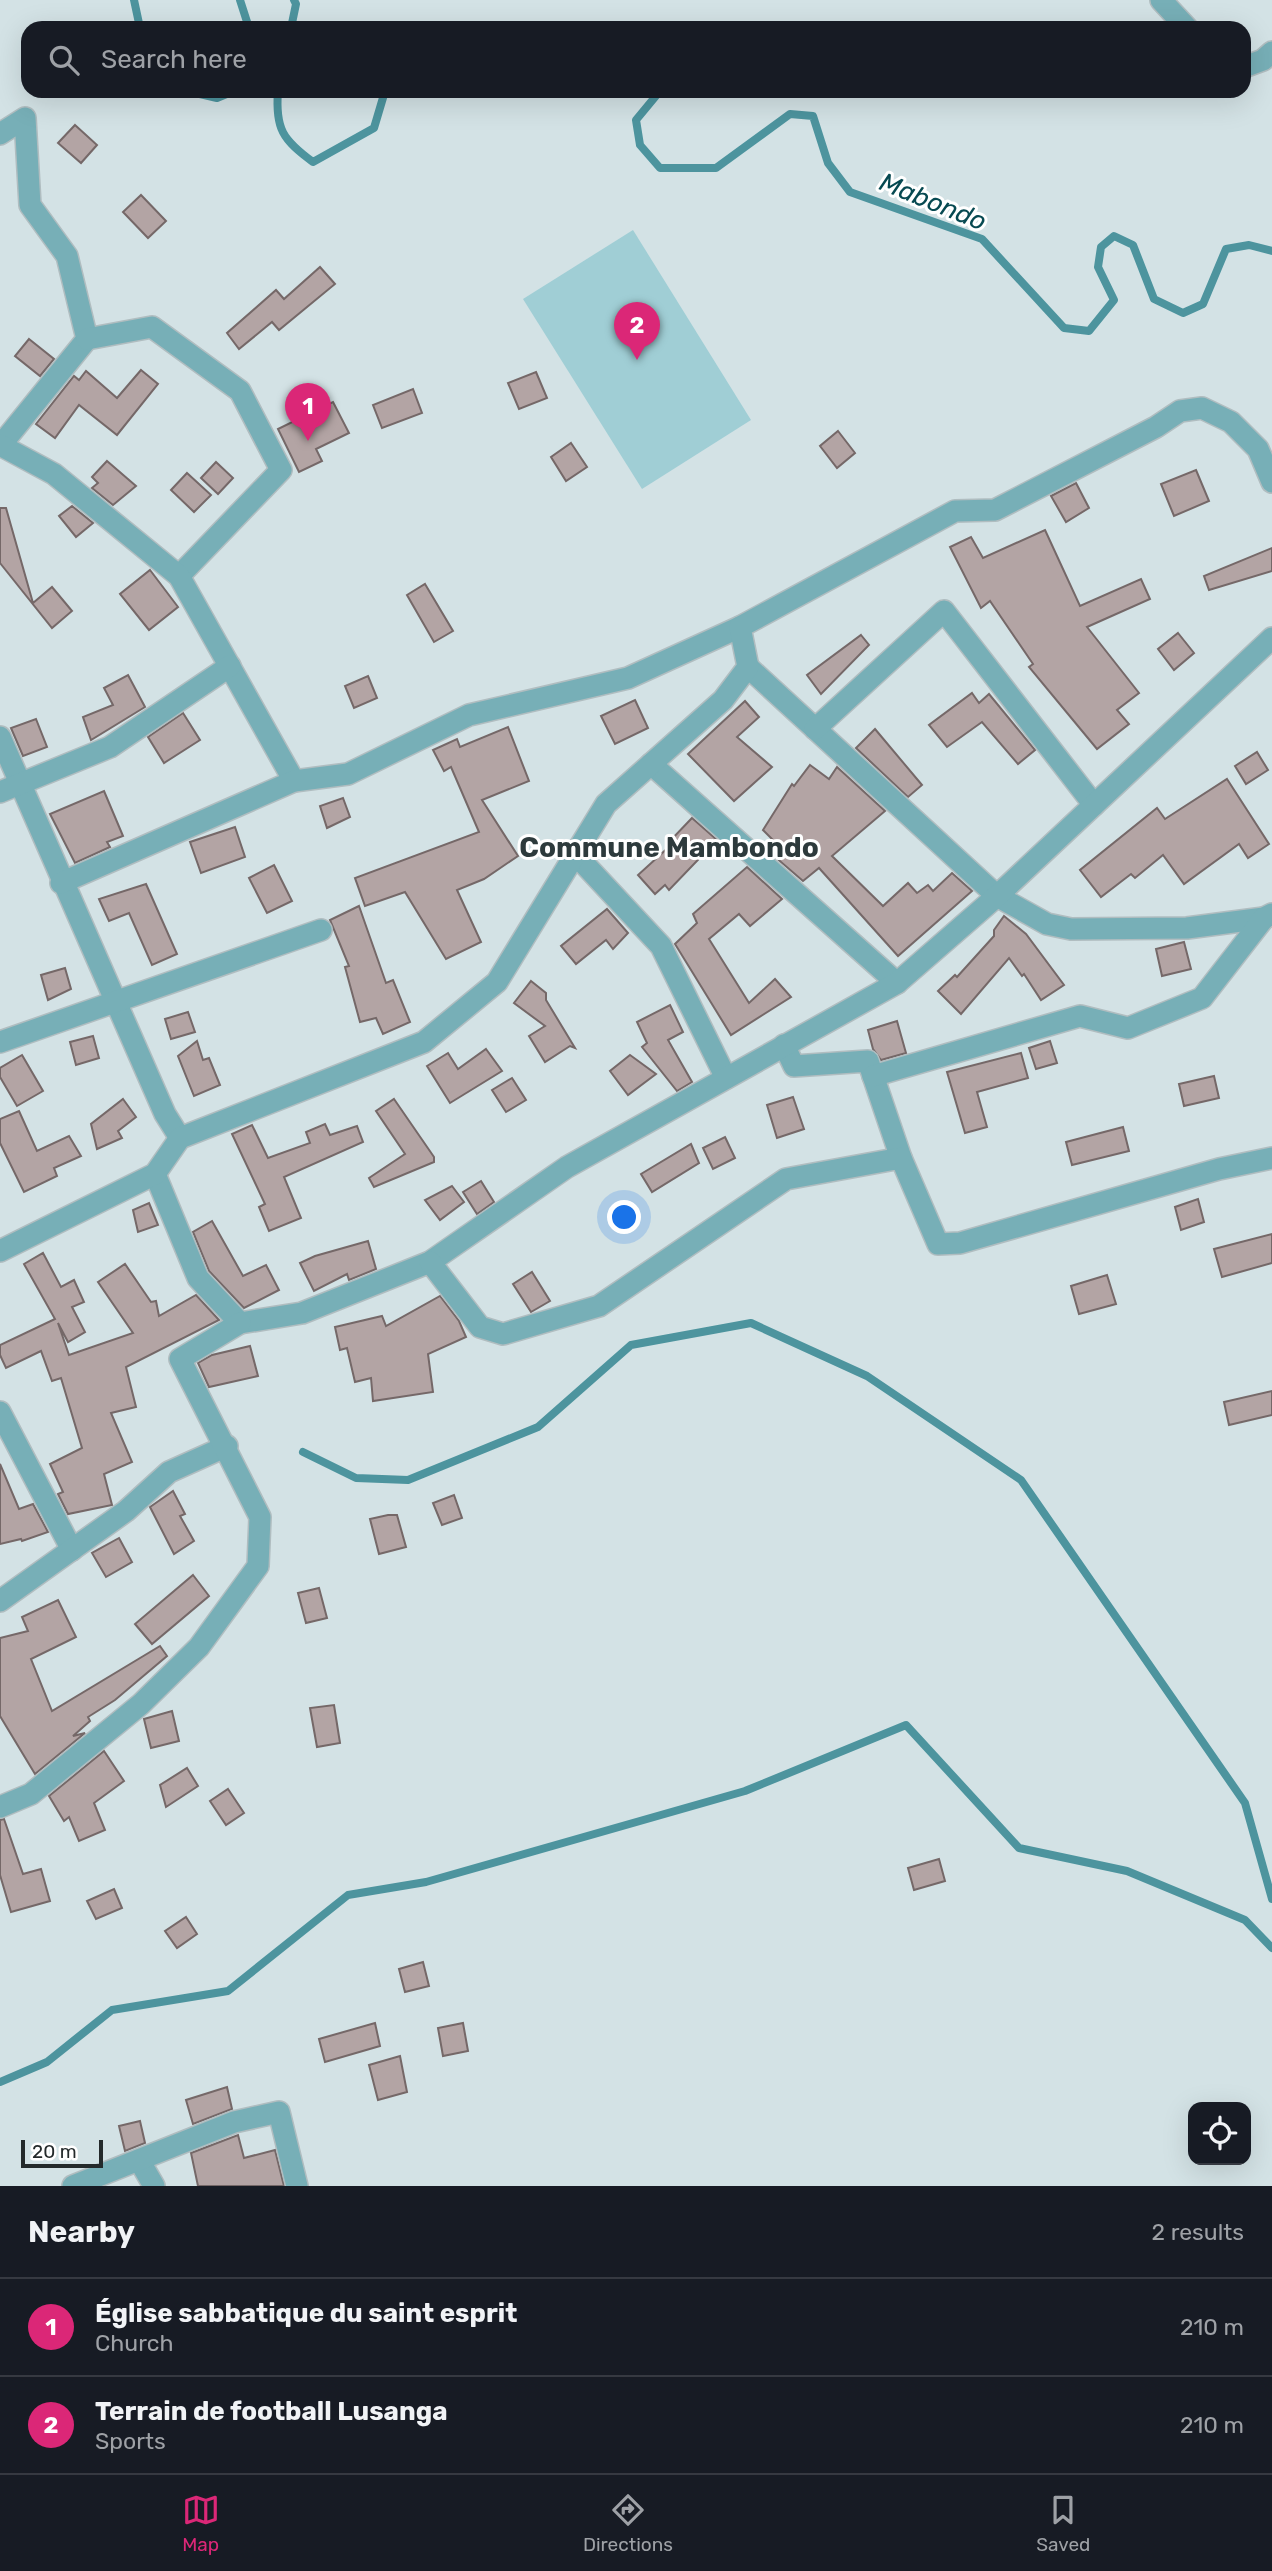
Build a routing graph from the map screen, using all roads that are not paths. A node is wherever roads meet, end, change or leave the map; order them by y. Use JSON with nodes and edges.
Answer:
{"nodes":[{"id":1,"x":1161,"y":0,"type":"edge"},
{"id":2,"x":1180,"y":21,"type":"edge"},
{"id":3,"x":1272,"y":52,"type":"edge"},
{"id":4,"x":1251,"y":64,"type":"edge"},
{"id":5,"x":0,"y":134,"type":"edge"},
{"id":6,"x":87,"y":339,"type":"junction"},
{"id":7,"x":0,"y":445,"type":"edge"},
{"id":8,"x":1272,"y":482,"type":"edge"},
{"id":9,"x":179,"y":576,"type":"junction"},
{"id":10,"x":740,"y":627,"type":"junction"},
{"id":11,"x":1272,"y":638,"type":"edge"},
{"id":12,"x":230,"y":666,"type":"junction"},
{"id":13,"x":747,"y":667,"type":"junction"},
{"id":14,"x":815,"y":729,"type":"junction"},
{"id":15,"x":0,"y":737,"type":"edge"},
{"id":16,"x":651,"y":764,"type":"junction"},
{"id":17,"x":294,"y":781,"type":"junction"},
{"id":18,"x":10,"y":787,"type":"edge"},
{"id":19,"x":1094,"y":805,"type":"junction"},
{"id":20,"x":575,"y":854,"type":"junction"},
{"id":21,"x":61,"y":883,"type":"junction"},
{"id":22,"x":997,"y":896,"type":"junction"},
{"id":23,"x":1268,"y":916,"type":"edge"},
{"id":24,"x":321,"y":930,"type":"dead end"},
{"id":25,"x":897,"y":983,"type":"junction"},
{"id":26,"x":115,"y":1001,"type":"junction"},
{"id":27,"x":0,"y":1042,"type":"edge"},
{"id":28,"x":784,"y":1045,"type":"junction"},
{"id":29,"x":873,"y":1076,"type":"junction"},
{"id":30,"x":726,"y":1078,"type":"junction"},
{"id":31,"x":180,"y":1138,"type":"junction"},
{"id":32,"x":901,"y":1158,"type":"junction"},
{"id":33,"x":1272,"y":1158,"type":"edge"},
{"id":34,"x":155,"y":1174,"type":"junction"},
{"id":35,"x":0,"y":1251,"type":"edge"},
{"id":36,"x":430,"y":1262,"type":"junction"},
{"id":37,"x":240,"y":1323,"type":"junction"},
{"id":38,"x":0,"y":1412,"type":"edge"},
{"id":39,"x":227,"y":1446,"type":"junction"},
{"id":40,"x":72,"y":1550,"type":"junction"},
{"id":41,"x":0,"y":1601,"type":"edge"},
{"id":42,"x":0,"y":1807,"type":"edge"},
{"id":43,"x":139,"y":2160,"type":"junction"},
{"id":44,"x":73,"y":2186,"type":"edge"},
{"id":45,"x":154,"y":2186,"type":"edge"},
{"id":46,"x":297,"y":2186,"type":"edge"}],
"edges":[{"from":1,"to":2,"type":"street"},
{"from":3,"to":4,"type":"street"},
{"from":5,"to":6,"type":"street"},
{"from":6,"to":7,"type":"street"},
{"from":6,"to":9,"type":"street"},
{"from":7,"to":9,"type":"street"},
{"from":8,"to":10,"type":"street"},
{"from":9,"to":12,"type":"street"},
{"from":10,"to":13,"type":"street"},
{"from":10,"to":17,"type":"street"},
{"from":11,"to":19,"type":"street"},
{"from":12,"to":17,"type":"street"},
{"from":12,"to":18,"type":"street"},
{"from":13,"to":14,"type":"street"},
{"from":13,"to":16,"type":"street"},
{"from":14,"to":19,"type":"street"},
{"from":14,"to":22,"type":"street"},
{"from":15,"to":18,"type":"street"},
{"from":16,"to":20,"type":"street"},
{"from":16,"to":25,"type":"street"},
{"from":17,"to":21,"type":"street"},
{"from":18,"to":21,"type":"street"},
{"from":19,"to":22,"type":"street"},
{"from":20,"to":30,"type":"street"},
{"from":20,"to":31,"type":"street"},
{"from":21,"to":26,"type":"street"},
{"from":22,"to":23,"type":"street"},
{"from":22,"to":25,"type":"street"},
{"from":23,"to":29,"type":"street"},
{"from":24,"to":26,"type":"street"},
{"from":25,"to":28,"type":"street"},
{"from":26,"to":27,"type":"street"},
{"from":26,"to":31,"type":"street"},
{"from":28,"to":29,"type":"street"},
{"from":28,"to":30,"type":"street"},
{"from":29,"to":32,"type":"street"},
{"from":30,"to":36,"type":"street"},
{"from":31,"to":34,"type":"street"},
{"from":32,"to":33,"type":"street"},
{"from":32,"to":36,"type":"street"},
{"from":34,"to":35,"type":"street"},
{"from":34,"to":37,"type":"street"},
{"from":36,"to":37,"type":"street"},
{"from":37,"to":39,"type":"street"},
{"from":38,"to":40,"type":"street"},
{"from":39,"to":40,"type":"street"},
{"from":39,"to":42,"type":"street"},
{"from":40,"to":41,"type":"street"},
{"from":43,"to":44,"type":"street"},
{"from":43,"to":45,"type":"street"},
{"from":43,"to":46,"type":"street"}]}
